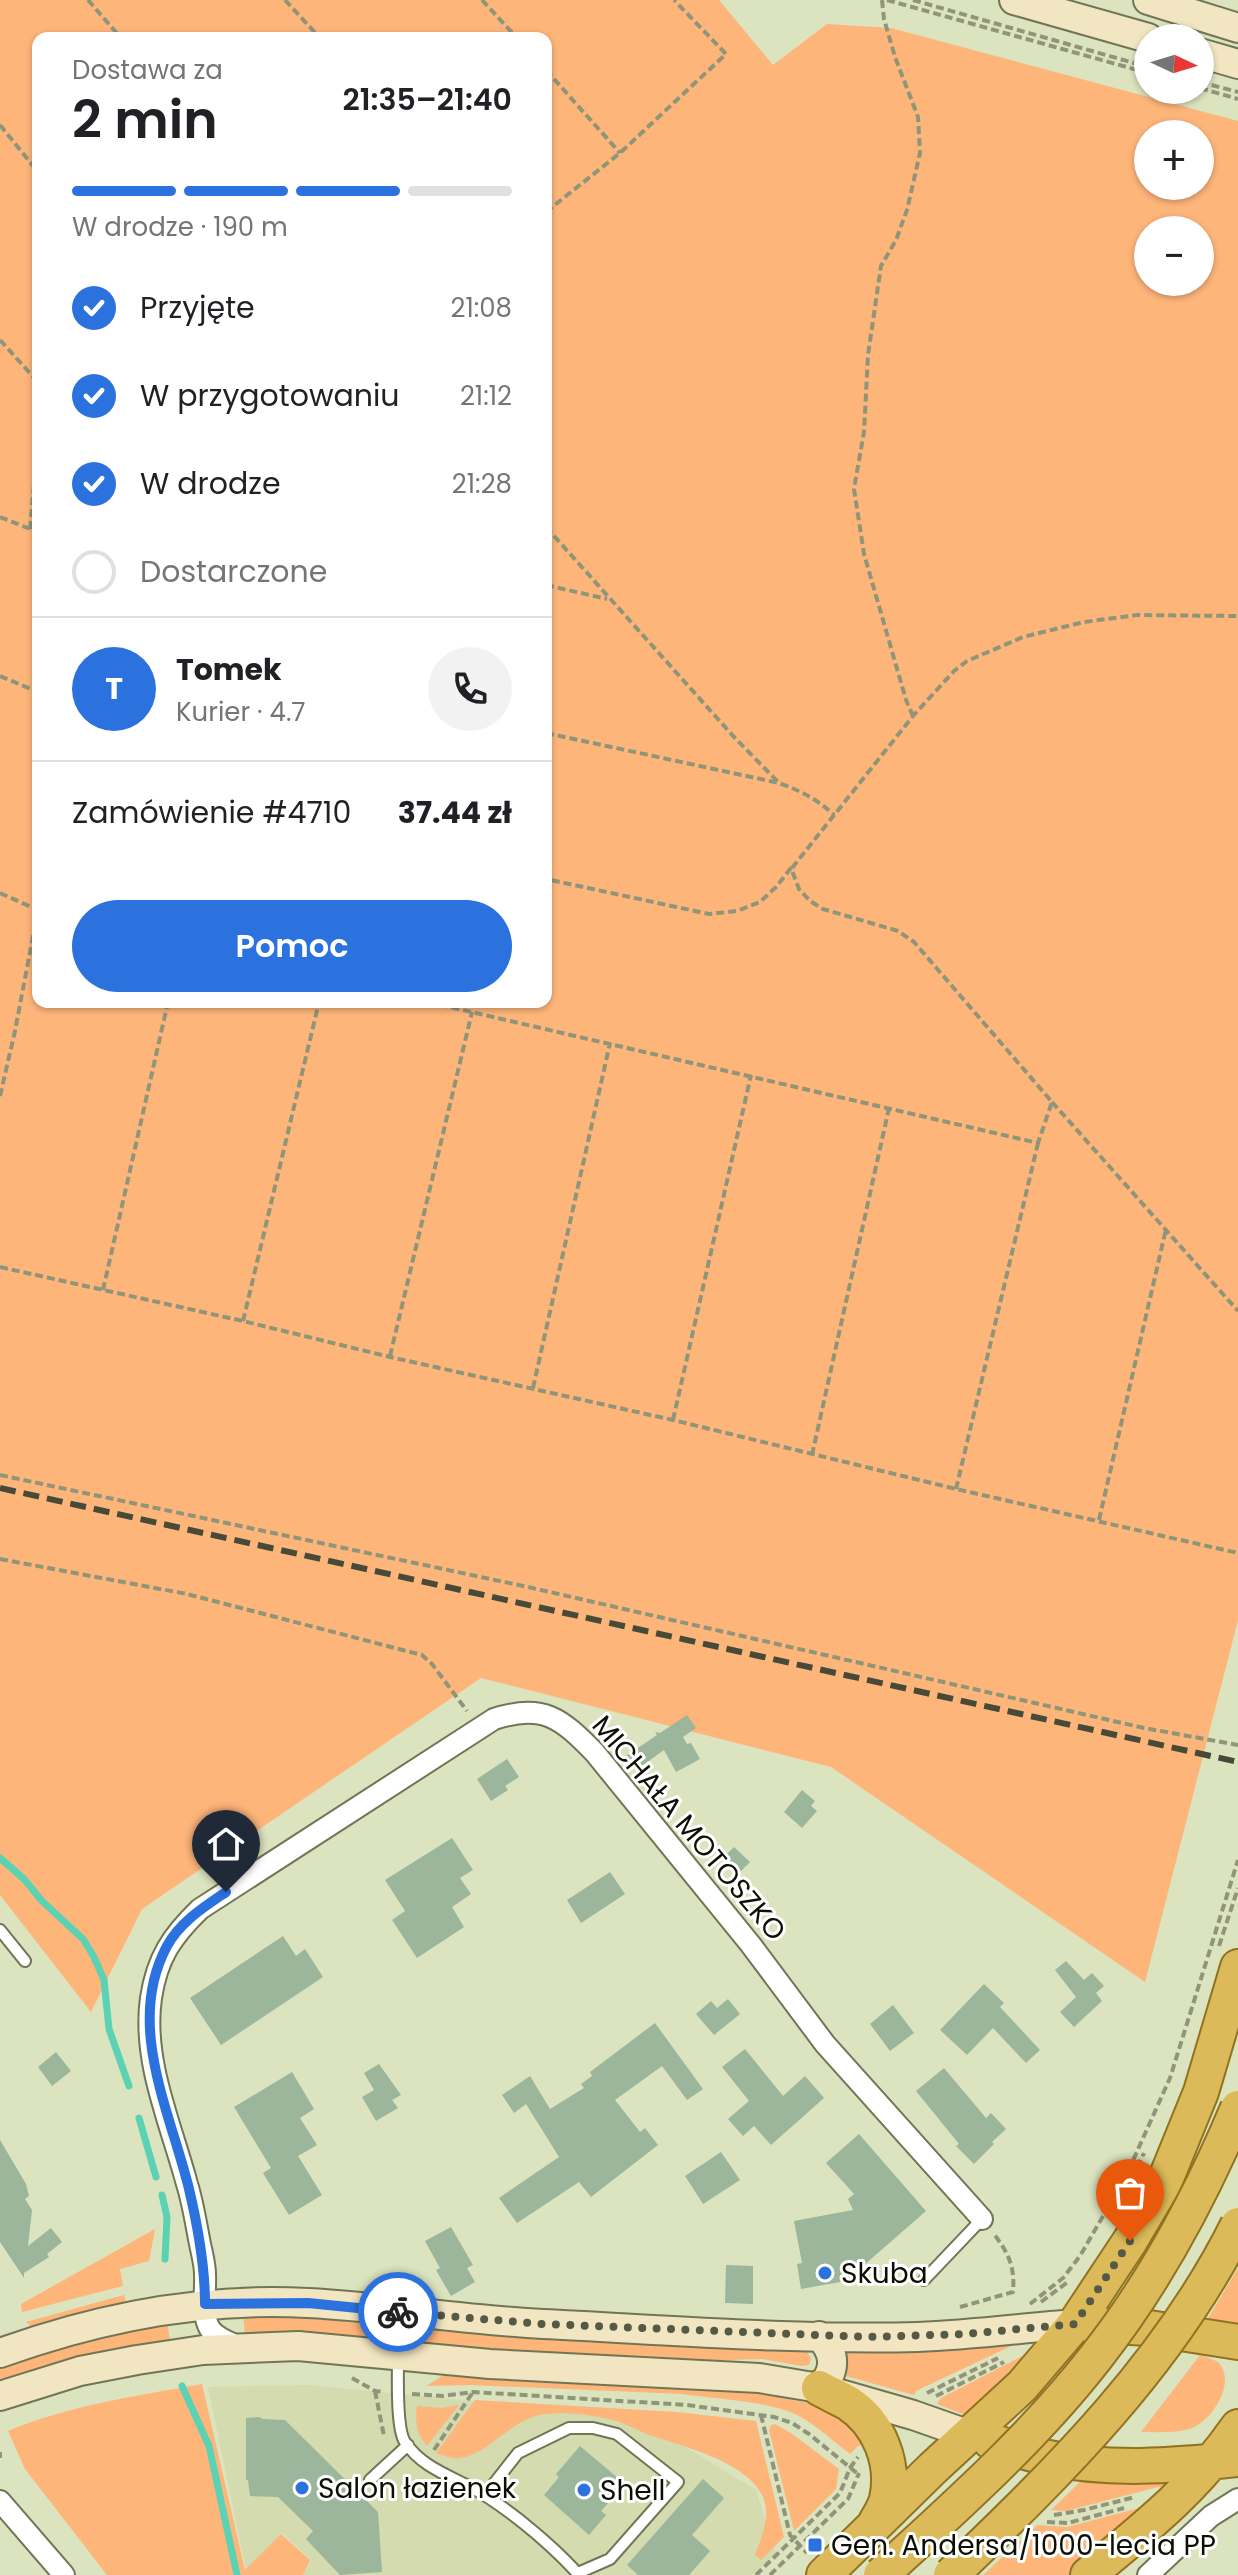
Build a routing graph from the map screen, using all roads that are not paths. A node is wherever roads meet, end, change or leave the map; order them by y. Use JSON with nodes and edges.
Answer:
{"nodes":[{"id":1,"x":1014,"y":0,"type":"edge"},
{"id":2,"x":1148,"y":0,"type":"edge"},
{"id":3,"x":1238,"y":28,"type":"edge"},
{"id":4,"x":1134,"y":34,"type":"edge"},
{"id":5,"x":1214,"y":57,"type":"edge"},
{"id":6,"x":1238,"y":64,"type":"edge"},
{"id":7,"x":0,"y":1930,"type":"edge"},
{"id":8,"x":1228,"y":1957,"type":"edge"},
{"id":9,"x":25,"y":1961,"type":"dead end"},
{"id":10,"x":1238,"y":2108,"type":"edge"},
{"id":11,"x":982,"y":2219,"type":"joint"},
{"id":12,"x":1238,"y":2225,"type":"edge"},
{"id":13,"x":924,"y":2280,"type":"dead end"},
{"id":14,"x":205,"y":2304,"type":"junction"},
{"id":15,"x":1075,"y":2324,"type":"junction"},
{"id":16,"x":819,"y":2336,"type":"junction"},
{"id":17,"x":1238,"y":2342,"type":"edge"},
{"id":18,"x":242,"y":2348,"type":"junction"},
{"id":19,"x":0,"y":2353,"type":"edge"},
{"id":20,"x":398,"y":2354,"type":"junction"},
{"id":21,"x":819,"y":2388,"type":"junction"},
{"id":22,"x":0,"y":2396,"type":"edge"},
{"id":23,"x":1238,"y":2427,"type":"edge"},
{"id":24,"x":970,"y":2435,"type":"junction"},
{"id":25,"x":408,"y":2445,"type":"junction"},
{"id":26,"x":1225,"y":2461,"type":"edge"},
{"id":27,"x":370,"y":2480,"type":"dead end"},
{"id":28,"x":485,"y":2495,"type":"junction"},
{"id":29,"x":1238,"y":2499,"type":"edge"},
{"id":30,"x":0,"y":2501,"type":"edge"},
{"id":31,"x":862,"y":2519,"type":"junction"},
{"id":32,"x":816,"y":2564,"type":"edge"},
{"id":33,"x":578,"y":2574,"type":"edge"},
{"id":34,"x":64,"y":2575,"type":"edge"},
{"id":35,"x":881,"y":2575,"type":"edge"},
{"id":36,"x":951,"y":2575,"type":"edge"},
{"id":37,"x":1088,"y":2575,"type":"edge"},
{"id":38,"x":1148,"y":2575,"type":"edge"}],
"edges":[{"from":1,"to":4,"type":"main road"},
{"from":2,"to":3,"type":"main road"},
{"from":5,"to":6,"type":"main road"},
{"from":7,"to":9,"type":"lane"},
{"from":8,"to":15,"type":"highway"},
{"from":10,"to":35,"type":"highway","bridge":true},
{"from":11,"to":13,"type":"lane"},
{"from":11,"to":14,"type":"street","name":"MICHAŁA MOTOSZKO"},
{"from":12,"to":36,"type":"highway","bridge":true},
{"from":14,"to":16,"type":"main road"},
{"from":14,"to":18,"type":"street","name":"MICHAŁA MOTOSZKO"},
{"from":14,"to":19,"type":"main road"},
{"from":15,"to":16,"type":"main road"},
{"from":15,"to":17,"type":"highway"},
{"from":15,"to":24,"type":"highway"},
{"from":16,"to":21,"type":"main road"},
{"from":18,"to":20,"type":"main road"},
{"from":18,"to":22,"type":"main road"},
{"from":20,"to":21,"type":"main road"},
{"from":20,"to":25,"type":"lane"},
{"from":21,"to":24,"type":"main road"},
{"from":21,"to":31,"type":"highway"},
{"from":23,"to":26,"type":"highway"},
{"from":24,"to":26,"type":"highway"},
{"from":24,"to":31,"type":"highway"},
{"from":25,"to":27,"type":"lane"},
{"from":25,"to":28,"type":"lane"},
{"from":26,"to":37,"type":"highway"},
{"from":28,"to":33,"type":"lane"},
{"from":28,"to":33,"type":"lane"},
{"from":29,"to":38,"type":"street"},
{"from":30,"to":34,"type":"street"},
{"from":31,"to":32,"type":"highway"}]}
